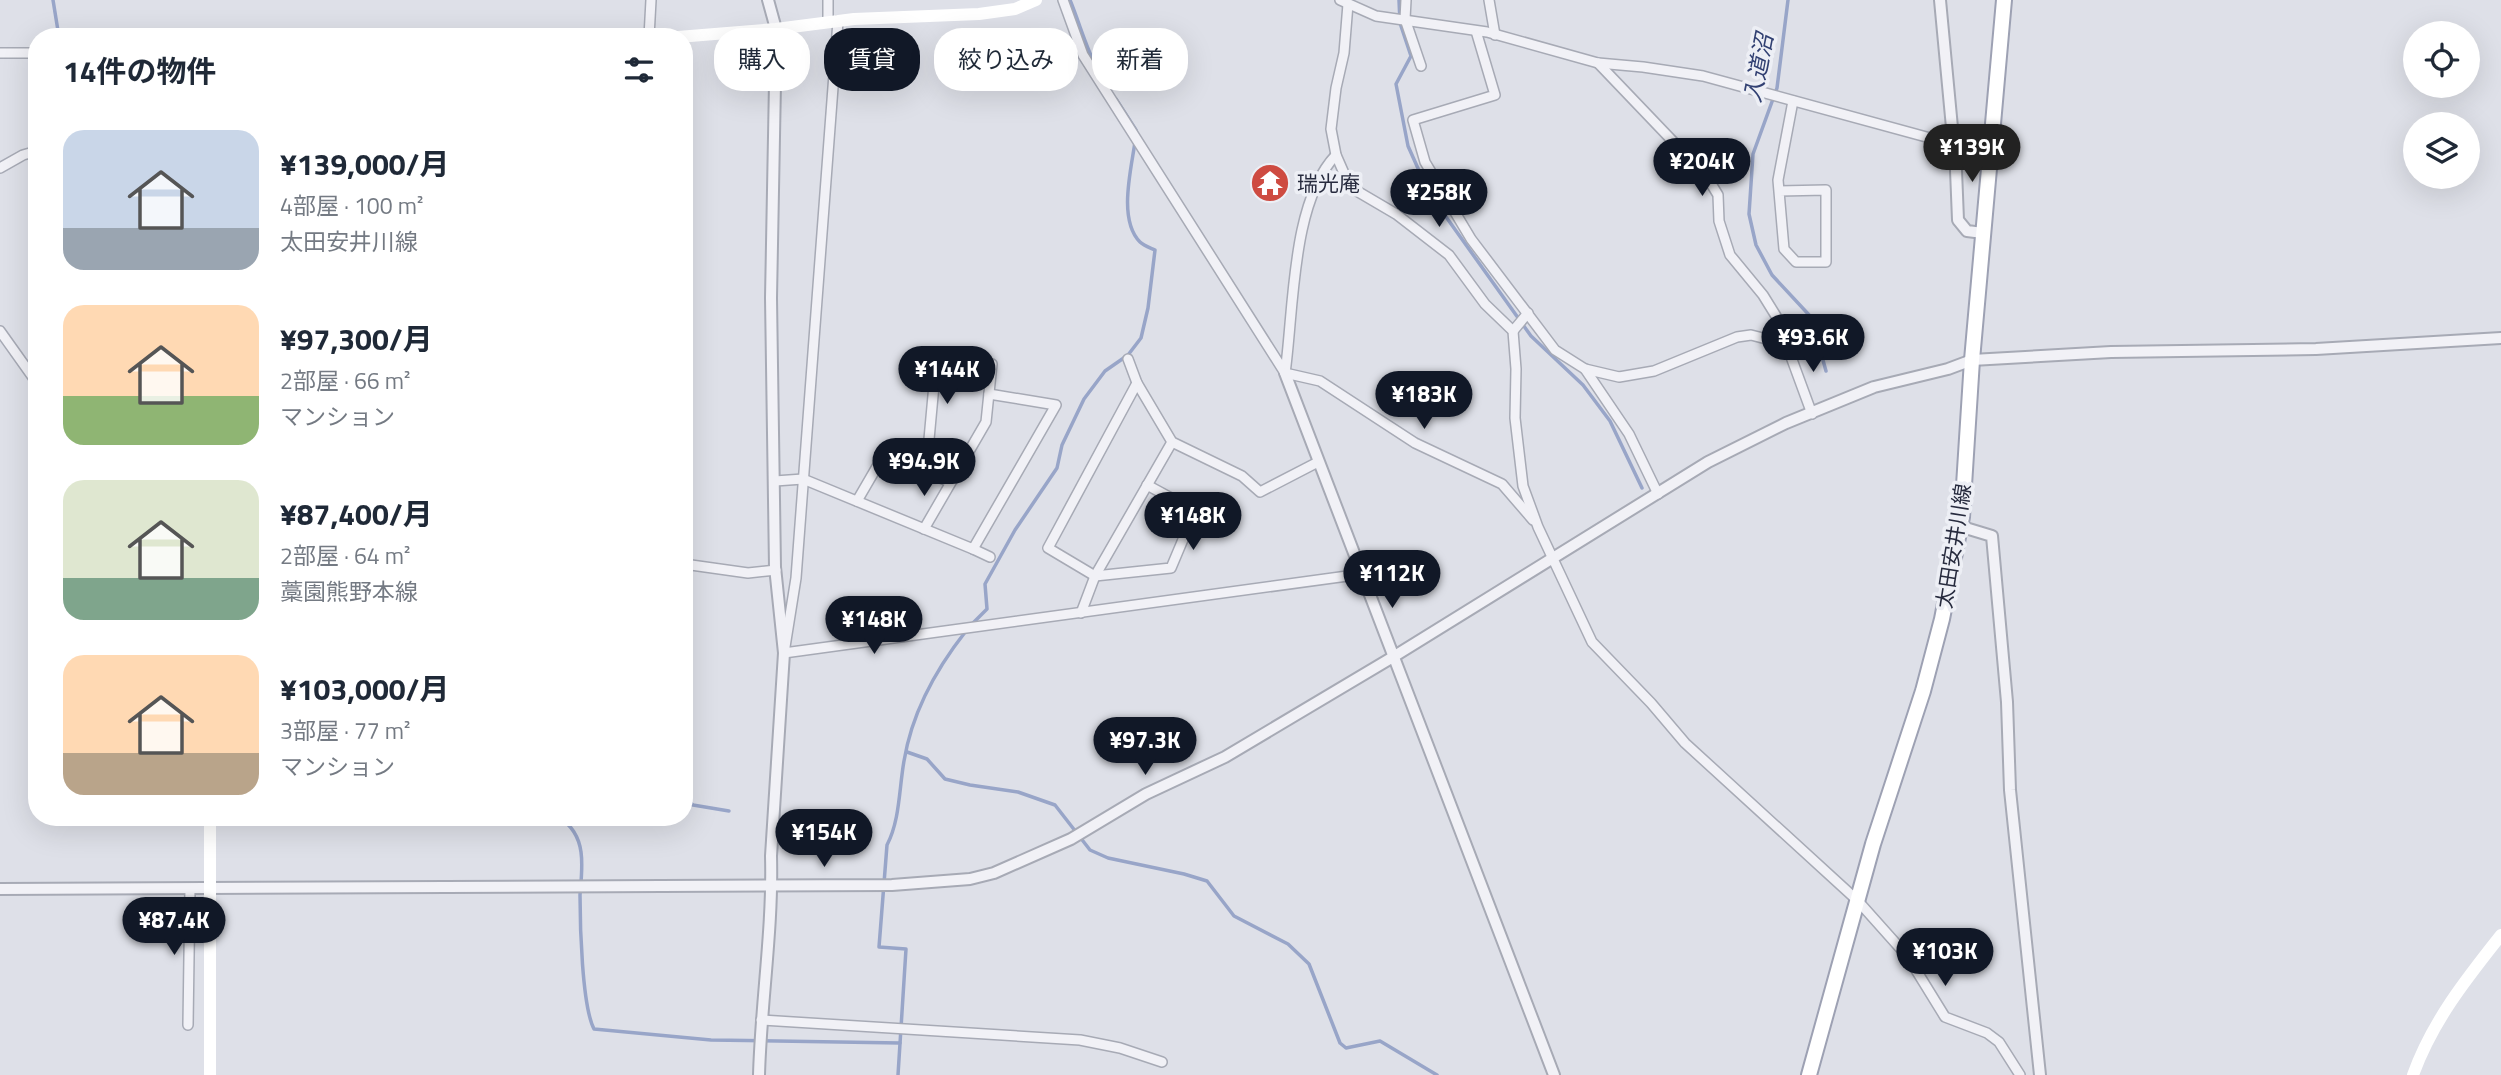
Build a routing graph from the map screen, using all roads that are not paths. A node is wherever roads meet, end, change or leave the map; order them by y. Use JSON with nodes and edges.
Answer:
{"nodes":[{"id":1,"x":651,"y":0,"type":"edge"},
{"id":2,"x":768,"y":0,"type":"edge"},
{"id":3,"x":828,"y":0,"type":"edge"},
{"id":4,"x":1035,"y":0,"type":"edge"},
{"id":5,"x":1063,"y":0,"type":"edge"},
{"id":6,"x":1406,"y":0,"type":"edge"},
{"id":7,"x":1489,"y":0,"type":"edge"},
{"id":8,"x":1940,"y":0,"type":"edge"},
{"id":9,"x":2004,"y":0,"type":"edge"},
{"id":10,"x":1344,"y":2,"type":"edge"},
{"id":11,"x":1405,"y":19,"type":"junction"},
{"id":12,"x":833,"y":21,"type":"junction"},
{"id":13,"x":649,"y":28,"type":"edge"},
{"id":14,"x":776,"y":28,"type":"edge"},
{"id":15,"x":783,"y":28,"type":"edge"},
{"id":16,"x":1476,"y":31,"type":"junction"},
{"id":17,"x":714,"y":34,"type":"edge"},
{"id":18,"x":1495,"y":35,"type":"junction"},
{"id":19,"x":693,"y":36,"type":"edge"},
{"id":20,"x":0,"y":53,"type":"edge"},
{"id":21,"x":28,"y":53,"type":"edge"},
{"id":22,"x":1598,"y":63,"type":"junction"},
{"id":23,"x":1421,"y":66,"type":"dead end"},
{"id":24,"x":775,"y":91,"type":"edge"},
{"id":25,"x":1793,"y":101,"type":"junction"},
{"id":26,"x":1952,"y":144,"type":"junction"},
{"id":27,"x":28,"y":154,"type":"edge"},
{"id":28,"x":1336,"y":155,"type":"junction"},
{"id":29,"x":0,"y":168,"type":"edge"},
{"id":30,"x":1779,"y":191,"type":"junction"},
{"id":31,"x":1983,"y":233,"type":"junction"},
{"id":32,"x":1527,"y":315,"type":"junction"},
{"id":33,"x":1514,"y":329,"type":"junction"},
{"id":34,"x":0,"y":331,"type":"edge"},
{"id":35,"x":2501,"y":338,"type":"edge"},
{"id":36,"x":1786,"y":344,"type":"junction"},
{"id":37,"x":1128,"y":359,"type":"dead end"},
{"id":38,"x":1972,"y":360,"type":"junction"},
{"id":39,"x":1585,"y":369,"type":"junction"},
{"id":40,"x":28,"y":370,"type":"edge"},
{"id":41,"x":1285,"y":373,"type":"junction"},
{"id":42,"x":1137,"y":383,"type":"junction"},
{"id":43,"x":989,"y":394,"type":"junction"},
{"id":44,"x":1812,"y":414,"type":"junction"},
{"id":45,"x":1172,"y":442,"type":"junction"},
{"id":46,"x":1318,"y":462,"type":"junction"},
{"id":47,"x":926,"y":472,"type":"junction"},
{"id":48,"x":803,"y":479,"type":"junction"},
{"id":49,"x":775,"y":481,"type":"junction"},
{"id":50,"x":950,"y":482,"type":"junction"},
{"id":51,"x":1147,"y":485,"type":"junction"},
{"id":52,"x":1658,"y":494,"type":"junction"},
{"id":53,"x":857,"y":501,"type":"junction"},
{"id":54,"x":1959,"y":526,"type":"junction"},
{"id":55,"x":1538,"y":527,"type":"junction"},
{"id":56,"x":924,"y":529,"type":"junction"},
{"id":57,"x":974,"y":548,"type":"junction"},
{"id":58,"x":990,"y":557,"type":"dead end"},
{"id":59,"x":1554,"y":558,"type":"junction"},
{"id":60,"x":693,"y":565,"type":"edge"},
{"id":61,"x":776,"y":570,"type":"junction"},
{"id":62,"x":1362,"y":574,"type":"junction"},
{"id":63,"x":1095,"y":576,"type":"junction"},
{"id":64,"x":1082,"y":613,"type":"junction"},
{"id":65,"x":784,"y":653,"type":"junction"},
{"id":66,"x":1393,"y":657,"type":"junction"},
{"id":67,"x":210,"y":826,"type":"edge"},
{"id":68,"x":772,"y":885,"type":"junction"},
{"id":69,"x":0,"y":889,"type":"edge"},
{"id":70,"x":190,"y":889,"type":"junction"},
{"id":71,"x":210,"y":889,"type":"junction"},
{"id":72,"x":1858,"y":901,"type":"junction"},
{"id":73,"x":2501,"y":935,"type":"edge"},
{"id":74,"x":761,"y":1020,"type":"junction"},
{"id":75,"x":188,"y":1025,"type":"dead end"},
{"id":76,"x":1161,"y":1062,"type":"dead end"},
{"id":77,"x":210,"y":1075,"type":"edge"},
{"id":78,"x":759,"y":1075,"type":"edge"},
{"id":79,"x":1554,"y":1075,"type":"edge"},
{"id":80,"x":1809,"y":1075,"type":"edge"},
{"id":81,"x":2020,"y":1075,"type":"edge"},
{"id":82,"x":2040,"y":1075,"type":"edge"},
{"id":83,"x":2413,"y":1075,"type":"edge"}],
"edges":[{"from":1,"to":13,"type":"street"},
{"from":2,"to":14,"type":"street"},
{"from":3,"to":12,"type":"street"},
{"from":4,"to":12,"type":"main road"},
{"from":5,"to":41,"type":"street"},
{"from":6,"to":11,"type":"street"},
{"from":7,"to":18,"type":"street"},
{"from":8,"to":26,"type":"street"},
{"from":9,"to":31,"type":"main road","name":"太田安井川線"},
{"from":10,"to":11,"type":"street"},
{"from":10,"to":28,"type":"street"},
{"from":11,"to":16,"type":"street"},
{"from":11,"to":23,"type":"street"},
{"from":12,"to":15,"type":"main road"},
{"from":12,"to":48,"type":"street"},
{"from":16,"to":18,"type":"street"},
{"from":16,"to":32,"type":"street"},
{"from":17,"to":19,"type":"main road"},
{"from":18,"to":22,"type":"street"},
{"from":20,"to":21,"type":"street"},
{"from":22,"to":25,"type":"street"},
{"from":22,"to":36,"type":"street"},
{"from":24,"to":49,"type":"street"},
{"from":25,"to":26,"type":"street"},
{"from":25,"to":30,"type":"street"},
{"from":26,"to":31,"type":"street"},
{"from":27,"to":29,"type":"street"},
{"from":28,"to":33,"type":"street"},
{"from":28,"to":41,"type":"street"},
{"from":30,"to":30,"type":"street"},
{"from":31,"to":38,"type":"main road","name":"太田安井川線"},
{"from":32,"to":33,"type":"street"},
{"from":32,"to":39,"type":"street"},
{"from":33,"to":55,"type":"street"},
{"from":34,"to":40,"type":"street"},
{"from":35,"to":38,"type":"street"},
{"from":36,"to":39,"type":"street"},
{"from":36,"to":44,"type":"street"},
{"from":37,"to":42,"type":"street"},
{"from":38,"to":44,"type":"street"},
{"from":38,"to":54,"type":"main road","name":"太田安井川線"},
{"from":39,"to":52,"type":"street"},
{"from":41,"to":46,"type":"street"},
{"from":41,"to":55,"type":"street"},
{"from":42,"to":45,"type":"street"},
{"from":42,"to":63,"type":"street"},
{"from":43,"to":47,"type":"street"},
{"from":43,"to":50,"type":"street"},
{"from":43,"to":57,"type":"street"},
{"from":44,"to":52,"type":"street"},
{"from":45,"to":46,"type":"street"},
{"from":45,"to":51,"type":"street"},
{"from":46,"to":62,"type":"street"},
{"from":47,"to":50,"type":"street"},
{"from":47,"to":53,"type":"street"},
{"from":48,"to":49,"type":"street"},
{"from":48,"to":53,"type":"street"},
{"from":48,"to":65,"type":"street"},
{"from":49,"to":61,"type":"street"},
{"from":50,"to":56,"type":"street"},
{"from":51,"to":63,"type":"street"},
{"from":51,"to":63,"type":"street"},
{"from":52,"to":59,"type":"street"},
{"from":53,"to":56,"type":"street"},
{"from":54,"to":72,"type":"main road","name":"太田安井川線"},
{"from":54,"to":82,"type":"street"},
{"from":55,"to":59,"type":"street"},
{"from":56,"to":57,"type":"street"},
{"from":57,"to":58,"type":"street"},
{"from":59,"to":66,"type":"street"},
{"from":59,"to":72,"type":"street"},
{"from":60,"to":61,"type":"street"},
{"from":61,"to":65,"type":"street"},
{"from":62,"to":64,"type":"street"},
{"from":62,"to":66,"type":"street"},
{"from":63,"to":64,"type":"street"},
{"from":64,"to":65,"type":"street"},
{"from":65,"to":68,"type":"street"},
{"from":66,"to":68,"type":"street"},
{"from":66,"to":79,"type":"street"},
{"from":67,"to":71,"type":"main road"},
{"from":68,"to":71,"type":"street"},
{"from":68,"to":74,"type":"street"},
{"from":69,"to":70,"type":"street"},
{"from":70,"to":71,"type":"street"},
{"from":70,"to":75,"type":"street"},
{"from":71,"to":77,"type":"main road"},
{"from":72,"to":80,"type":"main road","name":"太田安井川線"},
{"from":72,"to":81,"type":"street"},
{"from":73,"to":83,"type":"main road"},
{"from":74,"to":76,"type":"street"},
{"from":74,"to":78,"type":"street"}]}
